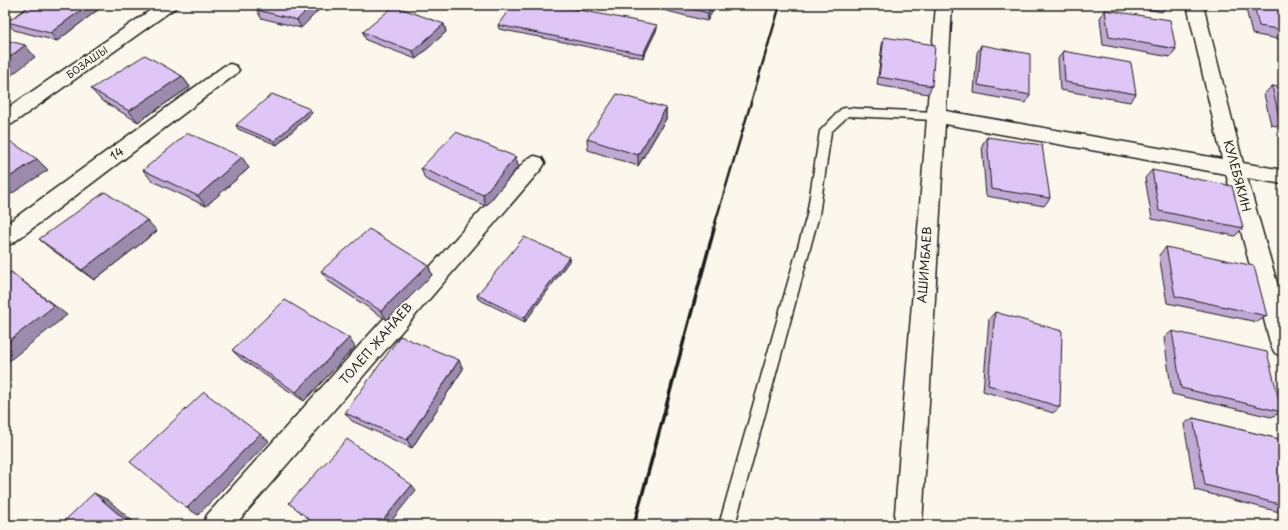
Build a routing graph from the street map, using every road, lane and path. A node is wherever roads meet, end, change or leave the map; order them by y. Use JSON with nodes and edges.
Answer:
{"nodes":[{"id":1,"x":169,"y":5,"type":"edge"},
{"id":2,"x":944,"y":5,"type":"edge"},
{"id":3,"x":1195,"y":5,"type":"edge"},
{"id":4,"x":230,"y":70,"type":"dead end"},
{"id":5,"x":935,"y":116,"type":"junction"},
{"id":6,"x":5,"y":118,"type":"edge"},
{"id":7,"x":535,"y":162,"type":"dead end"},
{"id":8,"x":1234,"y":167,"type":"junction"},
{"id":9,"x":1283,"y":177,"type":"edge"},
{"id":10,"x":5,"y":237,"type":"edge"},
{"id":11,"x":1283,"y":346,"type":"edge"},
{"id":12,"x":217,"y":525,"type":"edge"},
{"id":13,"x":727,"y":525,"type":"edge"},
{"id":14,"x":908,"y":525,"type":"edge"}],
"edges":[{"from":1,"to":6,"type":"street","name":"БОЗАШЫ"},
{"from":2,"to":5,"type":"street","name":"АШИМБАЕВ"},
{"from":3,"to":8,"type":"street","name":"КУЛЕБЯКИН"},
{"from":4,"to":10,"type":"street","name":"14"},
{"from":5,"to":8,"type":"street"},
{"from":5,"to":13,"type":"lane"},
{"from":5,"to":14,"type":"street","name":"АШИМБАЕВ"},
{"from":7,"to":12,"type":"street","name":"ТОЛЕП ЖАНАЕВ"},
{"from":8,"to":9,"type":"street"},
{"from":8,"to":11,"type":"street","name":"КУЛЕБЯКИН"}]}
